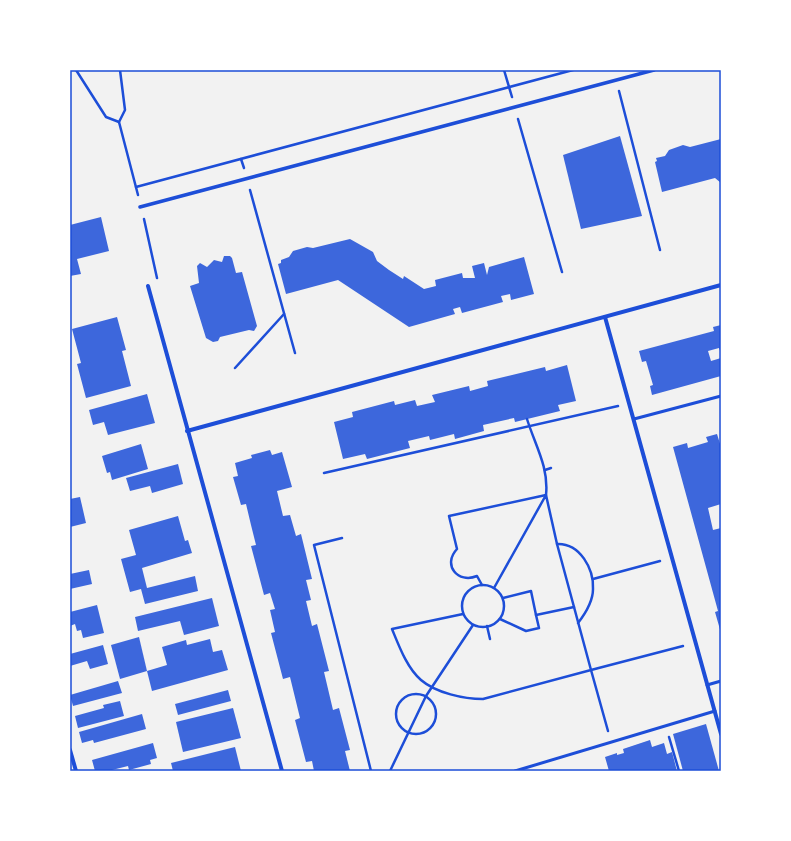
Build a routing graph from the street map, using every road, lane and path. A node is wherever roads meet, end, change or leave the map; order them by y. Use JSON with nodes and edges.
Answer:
{"nodes":[{"id":1,"x":76,"y":70,"type":"edge"},
{"id":2,"x":120,"y":70,"type":"edge"},
{"id":3,"x":504,"y":70,"type":"edge"},
{"id":4,"x":573,"y":70,"type":"edge"},
{"id":5,"x":654,"y":70,"type":"edge"},
{"id":6,"x":616,"y":80,"type":"junction"},
{"id":7,"x":509,"y":87,"type":"junction"},
{"id":8,"x":515,"y":107,"type":"junction"},
{"id":9,"x":119,"y":122,"type":"junction"},
{"id":10,"x":247,"y":178,"type":"junction"},
{"id":11,"x":140,"y":207,"type":"joint"},
{"id":12,"x":660,"y":250,"type":"dead end"},
{"id":13,"x":562,"y":272,"type":"dead end"},
{"id":14,"x":721,"y":285,"type":"edge"},
{"id":15,"x":148,"y":286,"type":"joint"},
{"id":16,"x":284,"y":314,"type":"junction"},
{"id":17,"x":605,"y":317,"type":"junction"},
{"id":18,"x":295,"y":353,"type":"dead end"},
{"id":19,"x":235,"y":368,"type":"dead end"},
{"id":20,"x":721,"y":396,"type":"edge"},
{"id":21,"x":629,"y":403,"type":"junction"},
{"id":22,"x":634,"y":418,"type":"junction"},
{"id":23,"x":527,"y":419,"type":"dead end"},
{"id":24,"x":529,"y":426,"type":"junction"},
{"id":25,"x":187,"y":431,"type":"junction"},
{"id":26,"x":552,"y":468,"type":"dead end"},
{"id":27,"x":545,"y":470,"type":"junction"},
{"id":28,"x":324,"y":473,"type":"dead end"},
{"id":29,"x":546,"y":495,"type":"junction"},
{"id":30,"x":342,"y":538,"type":"dead end"},
{"id":31,"x":557,"y":544,"type":"junction"},
{"id":32,"x":672,"y":558,"type":"junction"},
{"id":33,"x":593,"y":579,"type":"junction"},
{"id":34,"x":482,"y":585,"type":"junction"},
{"id":35,"x":494,"y":588,"type":"junction"},
{"id":36,"x":503,"y":598,"type":"junction"},
{"id":37,"x":574,"y":607,"type":"junction"},
{"id":38,"x":463,"y":614,"type":"junction"},
{"id":39,"x":536,"y":615,"type":"junction"},
{"id":40,"x":500,"y":619,"type":"junction"},
{"id":41,"x":578,"y":624,"type":"junction"},
{"id":42,"x":473,"y":625,"type":"junction"},
{"id":43,"x":488,"y":626,"type":"junction"},
{"id":44,"x":490,"y":639,"type":"dead end"},
{"id":45,"x":696,"y":643,"type":"junction"},
{"id":46,"x":591,"y":670,"type":"junction"},
{"id":47,"x":721,"y":682,"type":"edge"},
{"id":48,"x":707,"y":685,"type":"junction"},
{"id":49,"x":432,"y":686,"type":"junction"},
{"id":50,"x":426,"y":696,"type":"junction"},
{"id":51,"x":714,"y":711,"type":"junction"},
{"id":52,"x":410,"y":732,"type":"junction"},
{"id":53,"x":668,"y":733,"type":"dead end"},
{"id":54,"x":721,"y":734,"type":"edge"},
{"id":55,"x":610,"y":742,"type":"junction"},
{"id":56,"x":70,"y":750,"type":"edge"},
{"id":57,"x":76,"y":771,"type":"edge"},
{"id":58,"x":282,"y":771,"type":"edge"},
{"id":59,"x":371,"y":771,"type":"edge"},
{"id":60,"x":390,"y":771,"type":"edge"},
{"id":61,"x":515,"y":771,"type":"edge"},
{"id":62,"x":679,"y":771,"type":"edge"}],
"edges":[{"from":1,"to":9,"type":"path"},
{"from":2,"to":9,"type":"path"},
{"from":3,"to":7,"type":"path"},
{"from":4,"to":7,"type":"path"},
{"from":5,"to":6,"type":"street"},
{"from":6,"to":8,"type":"street"},
{"from":6,"to":12,"type":"path"},
{"from":7,"to":9,"type":"path"},
{"from":8,"to":10,"type":"street"},
{"from":8,"to":13,"type":"path"},
{"from":10,"to":11,"type":"street"},
{"from":10,"to":16,"type":"path"},
{"from":11,"to":15,"type":"path"},
{"from":14,"to":17,"type":"street"},
{"from":15,"to":25,"type":"street"},
{"from":16,"to":18,"type":"path"},
{"from":16,"to":19,"type":"path"},
{"from":17,"to":21,"type":"street"},
{"from":17,"to":25,"type":"street"},
{"from":20,"to":22,"type":"lane"},
{"from":21,"to":22,"type":"street"},
{"from":21,"to":24,"type":"path"},
{"from":22,"to":32,"type":"street"},
{"from":23,"to":24,"type":"path"},
{"from":24,"to":27,"type":"path"},
{"from":24,"to":28,"type":"path"},
{"from":25,"to":58,"type":"street"},
{"from":26,"to":27,"type":"path"},
{"from":27,"to":29,"type":"path"},
{"from":29,"to":31,"type":"path"},
{"from":29,"to":34,"type":"path"},
{"from":29,"to":35,"type":"path"},
{"from":30,"to":59,"type":"path"},
{"from":31,"to":33,"type":"path"},
{"from":31,"to":37,"type":"path"},
{"from":32,"to":33,"type":"path"},
{"from":32,"to":45,"type":"street"},
{"from":33,"to":41,"type":"path"},
{"from":34,"to":35,"type":"path"},
{"from":34,"to":38,"type":"path"},
{"from":35,"to":36,"type":"path"},
{"from":36,"to":39,"type":"path"},
{"from":36,"to":40,"type":"path"},
{"from":37,"to":39,"type":"path"},
{"from":37,"to":41,"type":"path"},
{"from":38,"to":42,"type":"path"},
{"from":38,"to":49,"type":"path"},
{"from":39,"to":40,"type":"path"},
{"from":40,"to":43,"type":"path"},
{"from":41,"to":46,"type":"path"},
{"from":42,"to":43,"type":"path"},
{"from":42,"to":49,"type":"path"},
{"from":43,"to":44,"type":"path"},
{"from":45,"to":46,"type":"path"},
{"from":45,"to":48,"type":"street"},
{"from":46,"to":49,"type":"path"},
{"from":46,"to":55,"type":"path"},
{"from":47,"to":48,"type":"lane"},
{"from":48,"to":51,"type":"street"},
{"from":49,"to":50,"type":"path"},
{"from":50,"to":52,"type":"path"},
{"from":50,"to":52,"type":"path"},
{"from":50,"to":52,"type":"path"},
{"from":51,"to":54,"type":"street"},
{"from":51,"to":55,"type":"lane"},
{"from":52,"to":60,"type":"path"},
{"from":53,"to":62,"type":"path"},
{"from":55,"to":61,"type":"lane"},
{"from":56,"to":57,"type":"street"}]}
